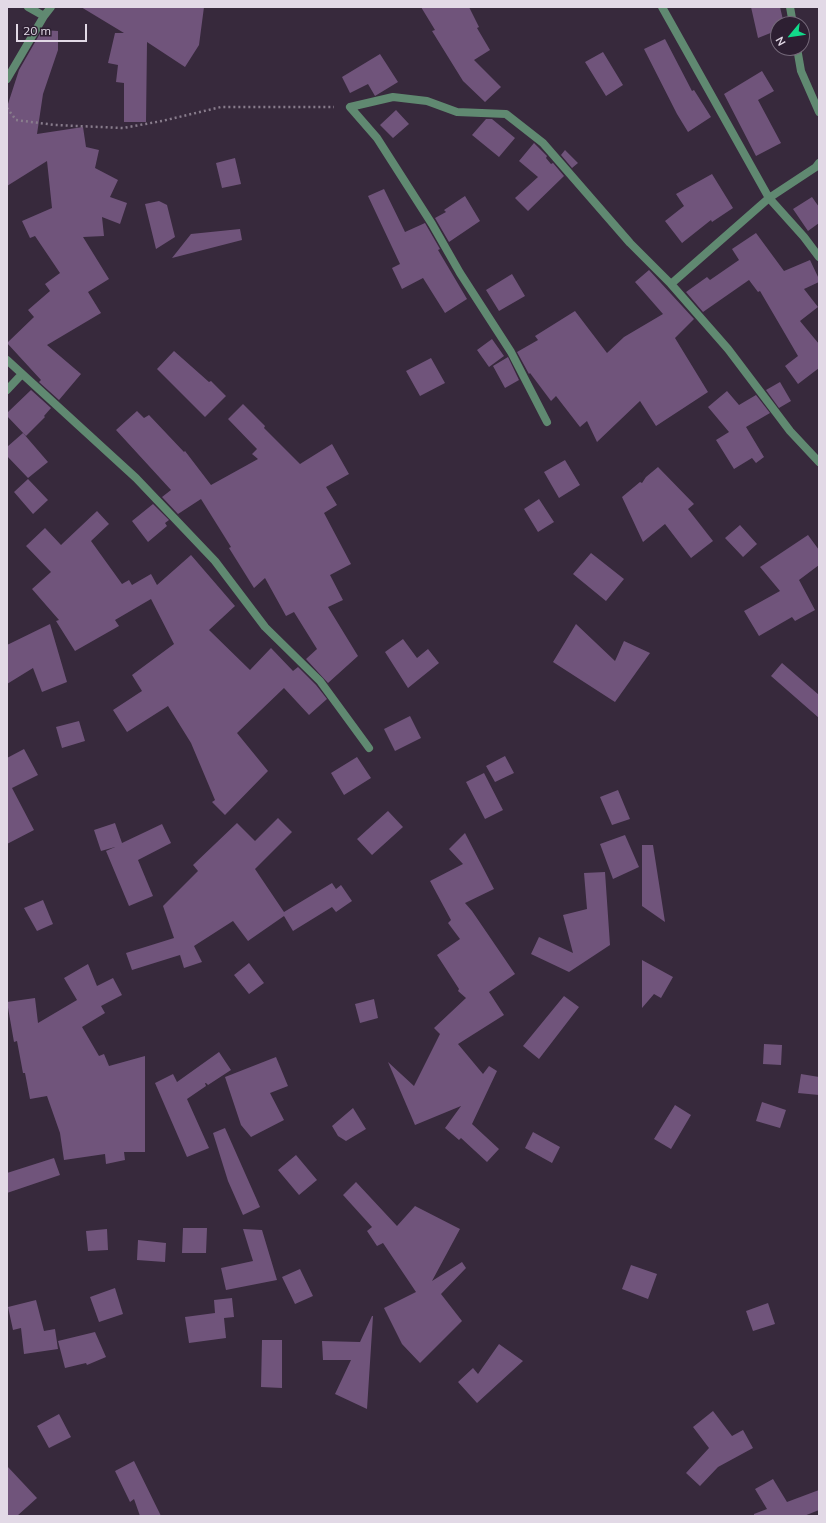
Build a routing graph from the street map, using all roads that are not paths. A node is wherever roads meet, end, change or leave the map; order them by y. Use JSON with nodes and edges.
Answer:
{"nodes":[{"id":1,"x":28,"y":7,"type":"edge"},
{"id":2,"x":50,"y":7,"type":"edge"},
{"id":3,"x":662,"y":7,"type":"edge"},
{"id":4,"x":44,"y":16,"type":"junction"},
{"id":5,"x":798,"y":56,"type":"edge"},
{"id":6,"x":7,"y":79,"type":"edge"},
{"id":7,"x":819,"y":112,"type":"edge"},
{"id":8,"x":819,"y":163,"type":"edge"},
{"id":9,"x":770,"y":198,"type":"junction"},
{"id":10,"x":819,"y":257,"type":"edge"},
{"id":11,"x":671,"y":284,"type":"junction"},
{"id":12,"x":7,"y":360,"type":"edge"},
{"id":13,"x":22,"y":374,"type":"junction"},
{"id":14,"x":7,"y":390,"type":"edge"},
{"id":15,"x":547,"y":422,"type":"dead end"},
{"id":16,"x":819,"y":462,"type":"edge"},
{"id":17,"x":369,"y":748,"type":"dead end"}],
"edges":[{"from":1,"to":4,"type":"street"},
{"from":2,"to":4,"type":"street"},
{"from":3,"to":9,"type":"street"},
{"from":4,"to":6,"type":"street"},
{"from":5,"to":7,"type":"street"},
{"from":8,"to":9,"type":"street"},
{"from":9,"to":10,"type":"street"},
{"from":9,"to":11,"type":"street"},
{"from":11,"to":15,"type":"street"},
{"from":11,"to":16,"type":"street"},
{"from":12,"to":13,"type":"street"},
{"from":13,"to":14,"type":"street"},
{"from":13,"to":17,"type":"street"}]}
